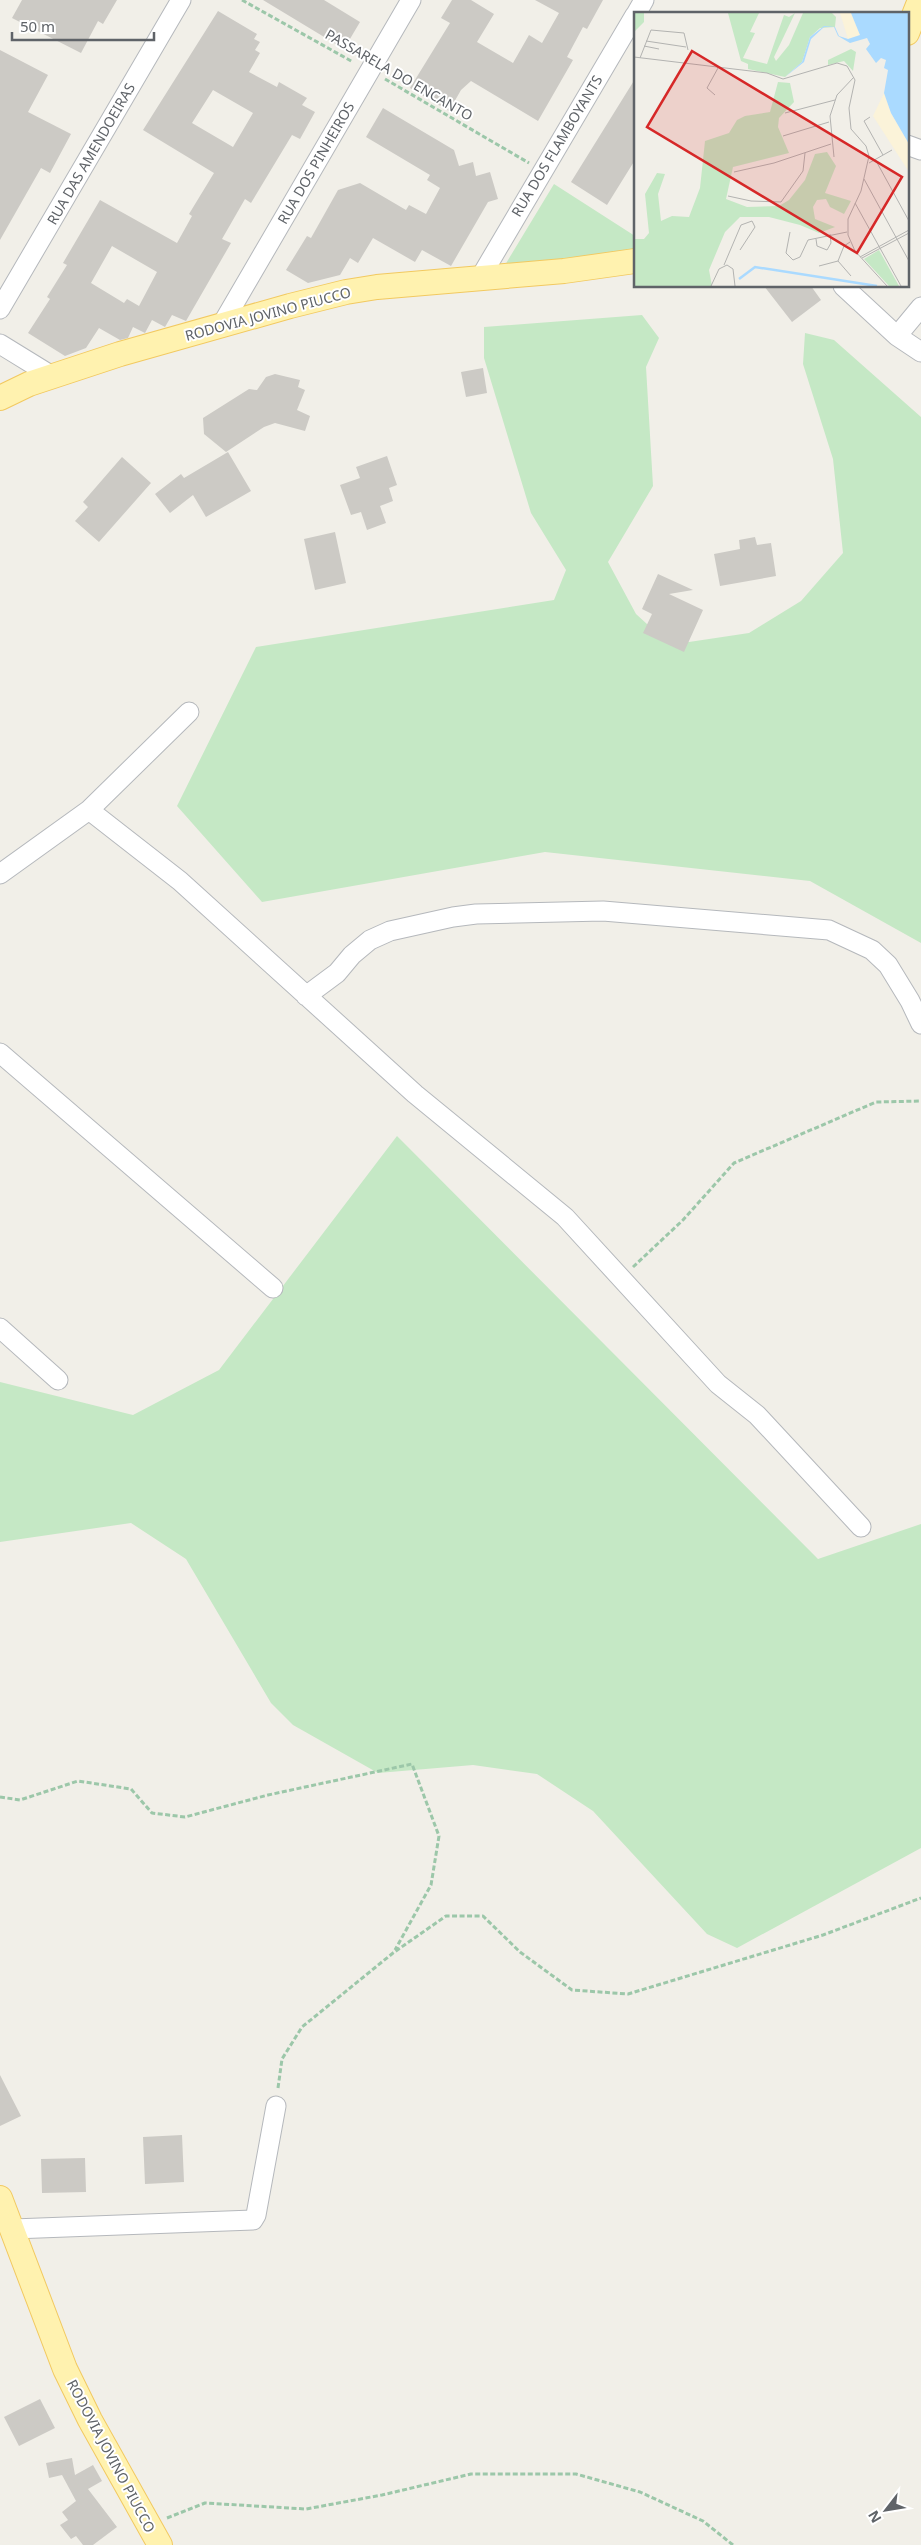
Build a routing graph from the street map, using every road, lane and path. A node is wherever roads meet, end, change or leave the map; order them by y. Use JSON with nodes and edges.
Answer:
{"nodes":[{"id":1,"x":181,"y":0,"type":"edge"},
{"id":2,"x":242,"y":0,"type":"edge"},
{"id":3,"x":411,"y":0,"type":"edge"},
{"id":4,"x":644,"y":0,"type":"edge"},
{"id":5,"x":920,"y":0,"type":"edge"},
{"id":6,"x":636,"y":12,"type":"edge"},
{"id":7,"x":634,"y":16,"type":"edge"},
{"id":8,"x":908,"y":30,"type":"edge"},
{"id":9,"x":370,"y":71,"type":"junction"},
{"id":10,"x":908,"y":145,"type":"edge"},
{"id":11,"x":921,"y":150,"type":"edge"},
{"id":12,"x":543,"y":171,"type":"junction"},
{"id":13,"x":634,"y":261,"type":"edge"},
{"id":14,"x":480,"y":278,"type":"junction"},
{"id":15,"x":845,"y":288,"type":"edge"},
{"id":16,"x":921,"y":307,"type":"edge"},
{"id":17,"x":0,"y":309,"type":"edge"},
{"id":18,"x":221,"y":326,"type":"junction"},
{"id":19,"x":897,"y":336,"type":"junction"},
{"id":20,"x":0,"y":344,"type":"edge"},
{"id":21,"x":921,"y":352,"type":"edge"},
{"id":22,"x":52,"y":376,"type":"junction"},
{"id":23,"x":0,"y":398,"type":"edge"},
{"id":24,"x":189,"y":712,"type":"dead end"},
{"id":25,"x":89,"y":810,"type":"junction"},
{"id":26,"x":0,"y":874,"type":"edge"},
{"id":27,"x":306,"y":996,"type":"junction"},
{"id":28,"x":921,"y":1024,"type":"edge"},
{"id":29,"x":0,"y":1053,"type":"edge"},
{"id":30,"x":921,"y":1101,"type":"edge"},
{"id":31,"x":621,"y":1278,"type":"junction"},
{"id":32,"x":273,"y":1288,"type":"dead end"},
{"id":33,"x":0,"y":1328,"type":"edge"},
{"id":34,"x":58,"y":1380,"type":"dead end"},
{"id":35,"x":861,"y":1527,"type":"dead end"},
{"id":36,"x":0,"y":1797,"type":"edge"},
{"id":37,"x":921,"y":1898,"type":"edge"},
{"id":38,"x":393,"y":1952,"type":"junction"},
{"id":39,"x":276,"y":2106,"type":"joint"},
{"id":40,"x":0,"y":2198,"type":"edge"},
{"id":41,"x":13,"y":2228,"type":"junction"},
{"id":42,"x":154,"y":2535,"type":"edge"},
{"id":43,"x":733,"y":2545,"type":"edge"}],
"edges":[{"from":1,"to":17,"type":"street","name":"RUA DAS AMENDOEIRAS"},
{"from":2,"to":9,"type":"path","name":"PASSARELA DO ENCANTO"},
{"from":3,"to":9,"type":"street","name":"RUA DOS PINHEIROS"},
{"from":4,"to":6,"type":"street","name":"RUA DOS FLAMBOYANTS"},
{"from":5,"to":8,"type":"main road"},
{"from":7,"to":12,"type":"street","name":"RUA DOS FLAMBOYANTS"},
{"from":9,"to":12,"type":"path","name":"PASSARELA DO ENCANTO"},
{"from":9,"to":18,"type":"street","name":"RUA DOS PINHEIROS"},
{"from":10,"to":11,"type":"street"},
{"from":12,"to":14,"type":"street","name":"RUA DOS FLAMBOYANTS"},
{"from":13,"to":14,"type":"main road","name":"RODOVIA JOVINO PIUCCO"},
{"from":14,"to":18,"type":"main road","name":"RODOVIA JOVINO PIUCCO"},
{"from":15,"to":19,"type":"street"},
{"from":16,"to":19,"type":"street"},
{"from":18,"to":22,"type":"main road","name":"RODOVIA JOVINO PIUCCO"},
{"from":19,"to":21,"type":"street"},
{"from":20,"to":22,"type":"street"},
{"from":22,"to":23,"type":"main road","name":"RODOVIA JOVINO PIUCCO"},
{"from":24,"to":25,"type":"street"},
{"from":25,"to":26,"type":"street"},
{"from":25,"to":27,"type":"street"},
{"from":27,"to":28,"type":"street"},
{"from":27,"to":31,"type":"street"},
{"from":29,"to":32,"type":"street"},
{"from":30,"to":31,"type":"path"},
{"from":31,"to":35,"type":"street"},
{"from":33,"to":34,"type":"street"},
{"from":36,"to":38,"type":"path"},
{"from":37,"to":38,"type":"path"},
{"from":38,"to":39,"type":"path"},
{"from":39,"to":41,"type":"street"},
{"from":40,"to":41,"type":"main road","name":"RODOVIA JOVINO PIUCCO"},
{"from":41,"to":42,"type":"main road","name":"RODOVIA JOVINO PIUCCO"},
{"from":42,"to":43,"type":"path"}]}
